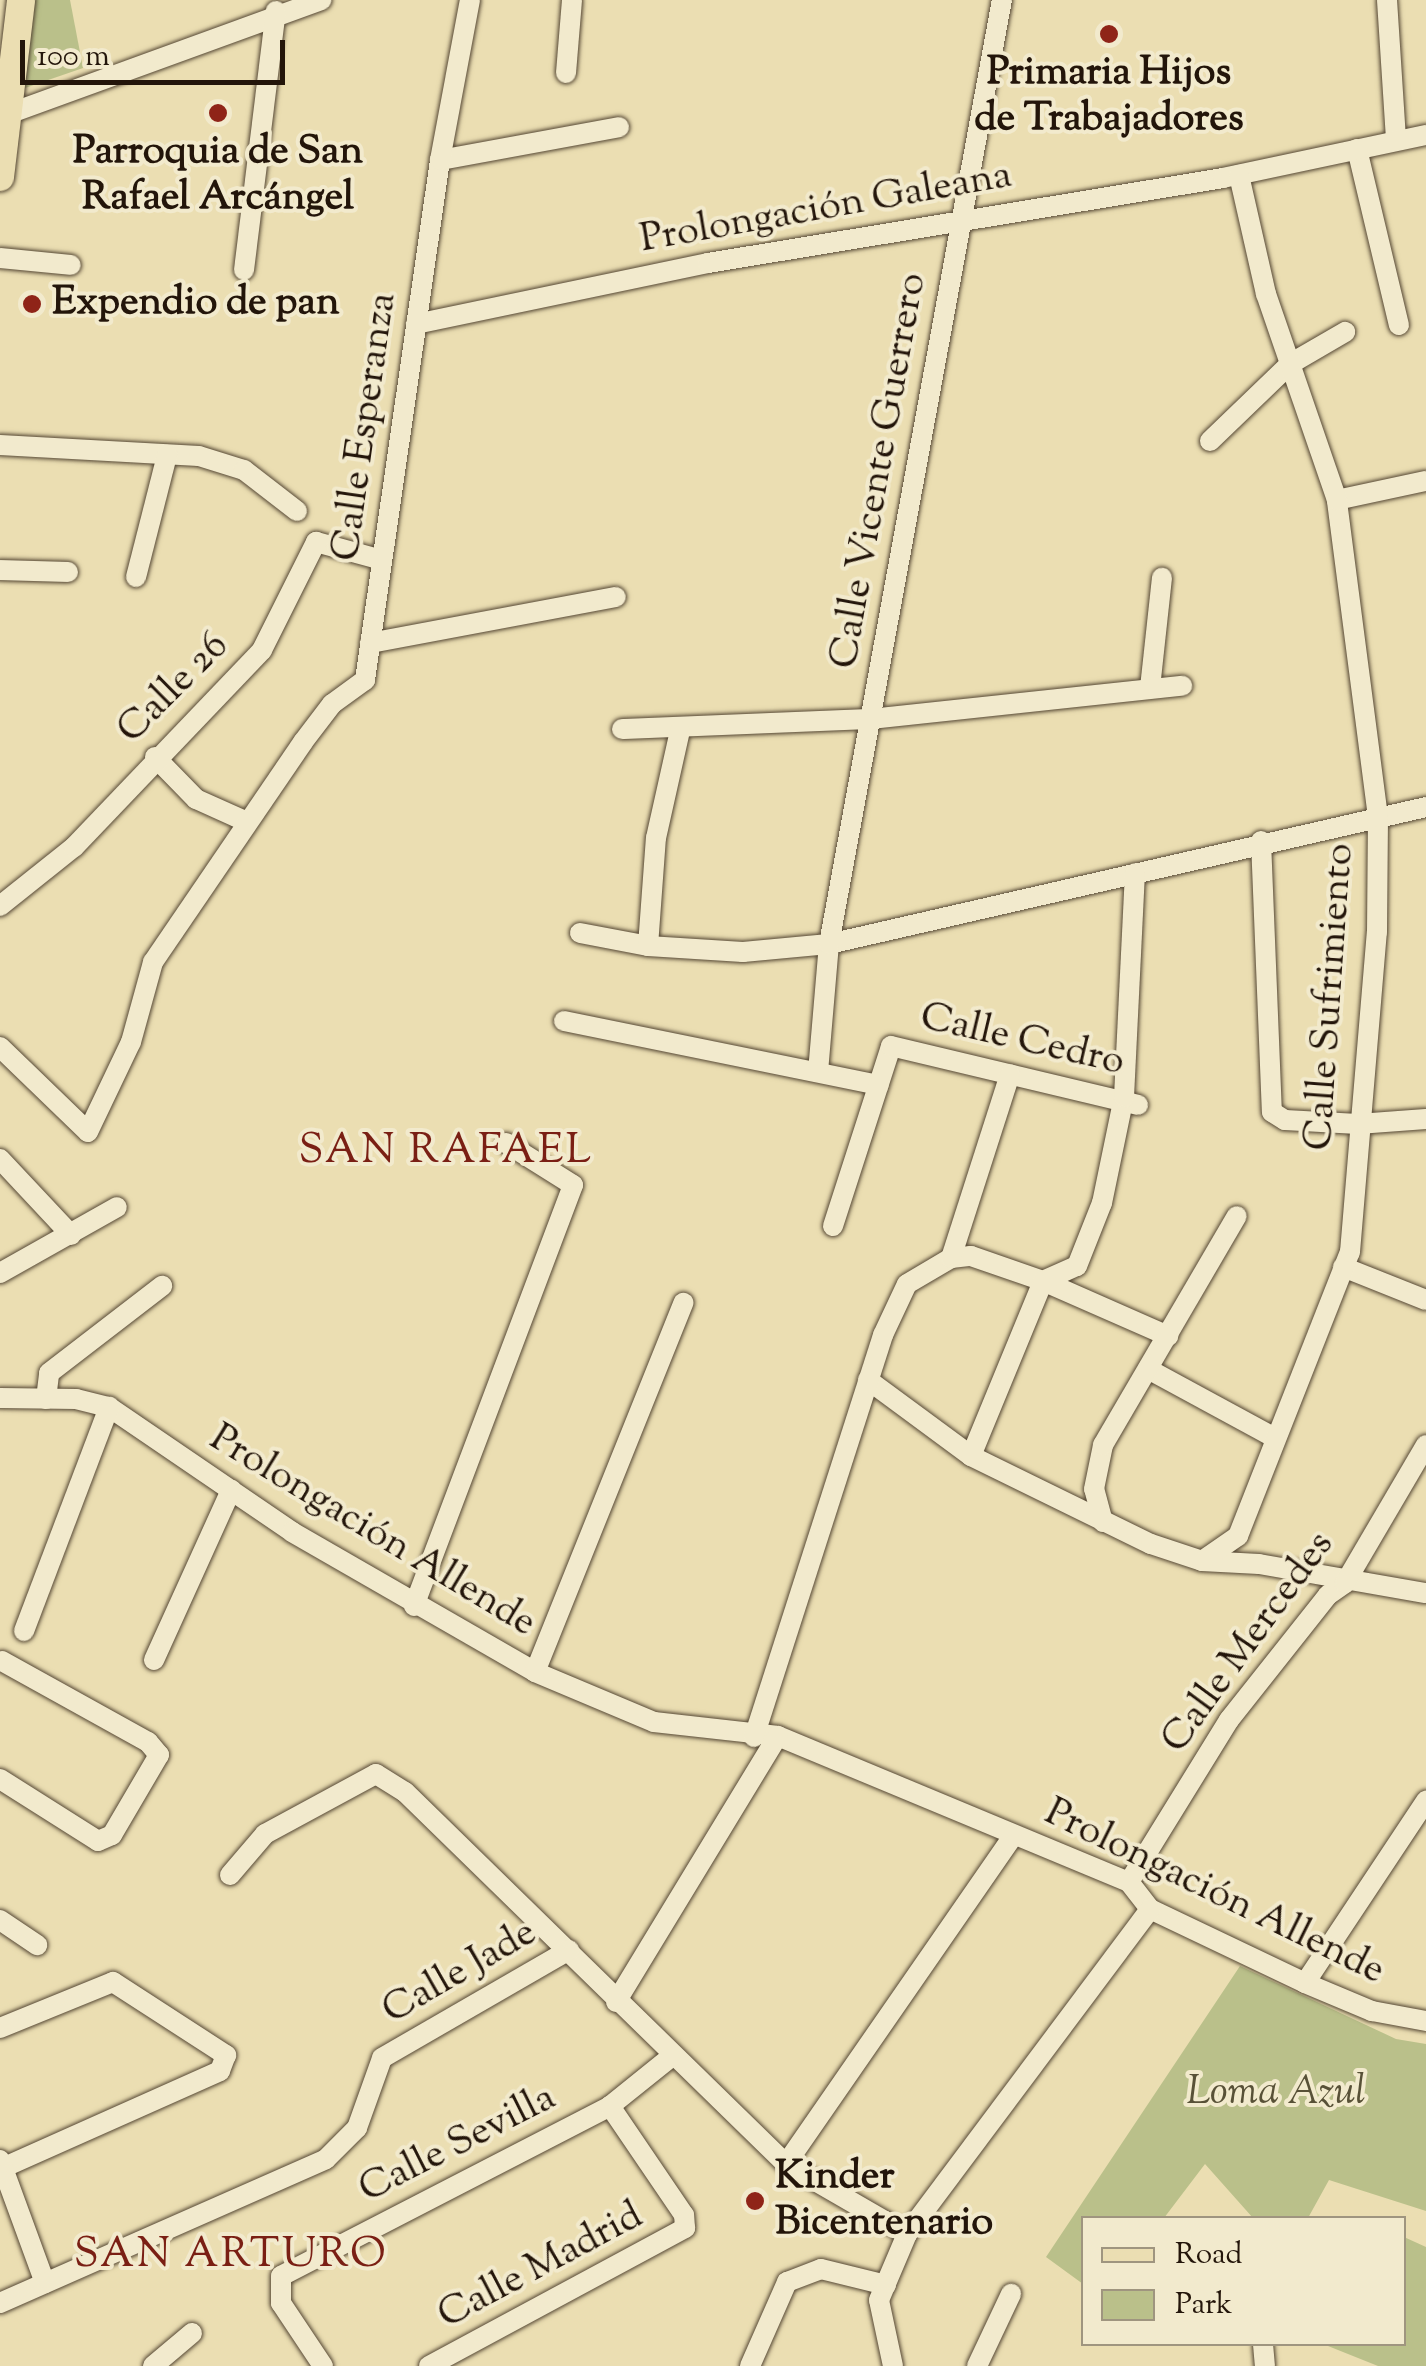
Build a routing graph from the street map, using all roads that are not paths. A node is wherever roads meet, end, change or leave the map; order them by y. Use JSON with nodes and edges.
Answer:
{"nodes":[{"id":1,"x":22,"y":0,"type":"edge"},
{"id":2,"x":321,"y":0,"type":"edge"},
{"id":3,"x":470,"y":0,"type":"edge"},
{"id":4,"x":572,"y":0,"type":"edge"},
{"id":5,"x":1002,"y":0,"type":"edge"},
{"id":6,"x":1387,"y":0,"type":"edge"},
{"id":7,"x":276,"y":11,"type":"junction"},
{"id":8,"x":566,"y":73,"type":"dead end"},
{"id":9,"x":5,"y":115,"type":"edge"},
{"id":10,"x":619,"y":126,"type":"dead end"},
{"id":11,"x":1426,"y":135,"type":"edge"},
{"id":12,"x":1396,"y":140,"type":"junction"},
{"id":13,"x":1357,"y":149,"type":"junction"},
{"id":14,"x":440,"y":160,"type":"junction"},
{"id":15,"x":1239,"y":175,"type":"junction"},
{"id":16,"x":0,"y":177,"type":"edge"},
{"id":17,"x":962,"y":219,"type":"junction"},
{"id":18,"x":0,"y":258,"type":"edge"},
{"id":19,"x":71,"y":265,"type":"dead end"},
{"id":20,"x":244,"y":270,"type":"dead end"},
{"id":21,"x":416,"y":324,"type":"junction"},
{"id":22,"x":1398,"y":325,"type":"dead end"},
{"id":23,"x":1346,"y":332,"type":"dead end"},
{"id":24,"x":1290,"y":364,"type":"junction"},
{"id":25,"x":1210,"y":442,"type":"dead end"},
{"id":26,"x":0,"y":445,"type":"edge"},
{"id":27,"x":167,"y":454,"type":"junction"},
{"id":28,"x":1426,"y":481,"type":"edge"},
{"id":29,"x":1337,"y":500,"type":"junction"},
{"id":30,"x":296,"y":511,"type":"dead end"},
{"id":31,"x":382,"y":560,"type":"junction"},
{"id":32,"x":0,"y":570,"type":"edge"},
{"id":33,"x":68,"y":572,"type":"dead end"},
{"id":34,"x":136,"y":577,"type":"dead end"},
{"id":35,"x":1162,"y":578,"type":"dead end"},
{"id":36,"x":616,"y":597,"type":"dead end"},
{"id":37,"x":370,"y":643,"type":"junction"},
{"id":38,"x":1182,"y":686,"type":"dead end"},
{"id":39,"x":1150,"y":688,"type":"junction"},
{"id":40,"x":870,"y":720,"type":"junction"},
{"id":41,"x":622,"y":729,"type":"dead end"},
{"id":42,"x":680,"y":731,"type":"junction"},
{"id":43,"x":155,"y":757,"type":"junction"},
{"id":44,"x":1426,"y":807,"type":"edge"},
{"id":45,"x":1378,"y":818,"type":"junction"},
{"id":46,"x":245,"y":821,"type":"junction"},
{"id":47,"x":1261,"y":841,"type":"junction"},
{"id":48,"x":1135,"y":873,"type":"junction"},
{"id":49,"x":0,"y":906,"type":"edge"},
{"id":50,"x":580,"y":933,"type":"dead end"},
{"id":51,"x":829,"y":944,"type":"junction"},
{"id":52,"x":648,"y":946,"type":"junction"},
{"id":53,"x":564,"y":1020,"type":"dead end"},
{"id":54,"x":0,"y":1047,"type":"edge"},
{"id":55,"x":818,"y":1072,"type":"junction"},
{"id":56,"x":1010,"y":1074,"type":"junction"},
{"id":57,"x":879,"y":1085,"type":"junction"},
{"id":58,"x":1131,"y":1101,"type":"junction"},
{"id":59,"x":1426,"y":1119,"type":"edge"},
{"id":60,"x":1358,"y":1124,"type":"junction"},
{"id":61,"x":506,"y":1143,"type":"dead end"},
{"id":62,"x":0,"y":1159,"type":"edge"},
{"id":63,"x":117,"y":1207,"type":"dead end"},
{"id":64,"x":1237,"y":1216,"type":"dead end"},
{"id":65,"x":832,"y":1226,"type":"dead end"},
{"id":66,"x":71,"y":1235,"type":"junction"},
{"id":67,"x":950,"y":1258,"type":"junction"},
{"id":68,"x":1343,"y":1267,"type":"junction"},
{"id":69,"x":0,"y":1273,"type":"edge"},
{"id":70,"x":1044,"y":1281,"type":"junction"},
{"id":71,"x":162,"y":1286,"type":"dead end"},
{"id":72,"x":1426,"y":1300,"type":"edge"},
{"id":73,"x":683,"y":1302,"type":"dead end"},
{"id":74,"x":1168,"y":1336,"type":"junction"},
{"id":75,"x":1148,"y":1369,"type":"junction"},
{"id":76,"x":868,"y":1380,"type":"junction"},
{"id":77,"x":0,"y":1398,"type":"edge"},
{"id":78,"x":46,"y":1398,"type":"junction"},
{"id":79,"x":109,"y":1407,"type":"junction"},
{"id":80,"x":1273,"y":1437,"type":"junction"},
{"id":81,"x":1426,"y":1445,"type":"edge"},
{"id":82,"x":971,"y":1456,"type":"junction"},
{"id":83,"x":231,"y":1490,"type":"junction"},
{"id":84,"x":1103,"y":1522,"type":"junction"},
{"id":85,"x":1202,"y":1561,"type":"junction"},
{"id":86,"x":1346,"y":1582,"type":"junction"},
{"id":87,"x":1426,"y":1593,"type":"edge"},
{"id":88,"x":414,"y":1606,"type":"junction"},
{"id":89,"x":24,"y":1630,"type":"dead end"},
{"id":90,"x":154,"y":1660,"type":"dead end"},
{"id":91,"x":2,"y":1661,"type":"edge"},
{"id":92,"x":534,"y":1672,"type":"junction"},
{"id":93,"x":778,"y":1736,"type":"junction"},
{"id":94,"x":754,"y":1737,"type":"junction"},
{"id":95,"x":0,"y":1779,"type":"edge"},
{"id":96,"x":1426,"y":1801,"type":"edge"},
{"id":97,"x":1014,"y":1835,"type":"junction"},
{"id":98,"x":230,"y":1875,"type":"dead end"},
{"id":99,"x":1128,"y":1882,"type":"junction"},
{"id":100,"x":1150,"y":1908,"type":"junction"},
{"id":101,"x":0,"y":1920,"type":"edge"},
{"id":102,"x":37,"y":1946,"type":"dead end"},
{"id":103,"x":569,"y":1950,"type":"junction"},
{"id":104,"x":1305,"y":1983,"type":"junction"},
{"id":105,"x":616,"y":2002,"type":"junction"},
{"id":106,"x":1426,"y":2021,"type":"edge"},
{"id":107,"x":0,"y":2028,"type":"edge"},
{"id":108,"x":670,"y":2057,"type":"junction"},
{"id":109,"x":610,"y":2106,"type":"junction"},
{"id":110,"x":786,"y":2164,"type":"junction"},
{"id":111,"x":1,"y":2165,"type":"edge"},
{"id":112,"x":907,"y":2234,"type":"junction"},
{"id":113,"x":46,"y":2283,"type":"junction"},
{"id":114,"x":883,"y":2292,"type":"junction"},
{"id":115,"x":1011,"y":2294,"type":"dead end"},
{"id":116,"x":0,"y":2303,"type":"edge"},
{"id":117,"x":192,"y":2333,"type":"dead end"},
{"id":118,"x":153,"y":2366,"type":"edge"},
{"id":119,"x":323,"y":2366,"type":"edge"},
{"id":120,"x":429,"y":2366,"type":"edge"},
{"id":121,"x":750,"y":2366,"type":"edge"},
{"id":122,"x":894,"y":2366,"type":"edge"},
{"id":123,"x":978,"y":2366,"type":"edge"}],
"edges":[{"from":1,"to":9,"type":"main road"},
{"from":2,"to":7,"type":"street"},
{"from":3,"to":14,"type":"street","name":"Calle Esperanza"},
{"from":4,"to":8,"type":"street"},
{"from":5,"to":17,"type":"street","name":"Calle Vicente Guerrero"},
{"from":6,"to":12,"type":"street"},
{"from":7,"to":9,"type":"street"},
{"from":7,"to":20,"type":"street"},
{"from":9,"to":16,"type":"main road"},
{"from":10,"to":14,"type":"street"},
{"from":11,"to":12,"type":"street","name":"Prolongación Galeana"},
{"from":12,"to":13,"type":"street","name":"Prolongación Galeana"},
{"from":13,"to":15,"type":"street","name":"Prolongación Galeana"},
{"from":13,"to":22,"type":"street"},
{"from":14,"to":21,"type":"street","name":"Calle Esperanza"},
{"from":15,"to":17,"type":"street","name":"Prolongación Galeana"},
{"from":15,"to":24,"type":"street","name":"Calle Sufrimiento"},
{"from":17,"to":21,"type":"street","name":"Prolongación Galeana"},
{"from":17,"to":40,"type":"street","name":"Calle Vicente Guerrero"},
{"from":18,"to":19,"type":"street"},
{"from":21,"to":31,"type":"street","name":"Calle Esperanza"},
{"from":23,"to":24,"type":"street"},
{"from":24,"to":25,"type":"street"},
{"from":24,"to":29,"type":"street","name":"Calle Sufrimiento"},
{"from":26,"to":27,"type":"street"},
{"from":27,"to":30,"type":"street"},
{"from":27,"to":34,"type":"street"},
{"from":28,"to":29,"type":"street"},
{"from":29,"to":45,"type":"street","name":"Calle Sufrimiento"},
{"from":31,"to":37,"type":"street","name":"Calle Esperanza"},
{"from":31,"to":43,"type":"street","name":"Calle 26"},
{"from":32,"to":33,"type":"street"},
{"from":35,"to":39,"type":"street"},
{"from":36,"to":37,"type":"street"},
{"from":37,"to":46,"type":"street","name":"Calle Esperanza"},
{"from":38,"to":39,"type":"street","name":"Calle Vicente Guerrero"},
{"from":39,"to":40,"type":"street","name":"Calle Vicente Guerrero"},
{"from":40,"to":42,"type":"street","name":"Calle Vicente Guerrero"},
{"from":40,"to":51,"type":"street","name":"Calle Vicente Guerrero"},
{"from":41,"to":42,"type":"street","name":"Calle Vicente Guerrero"},
{"from":42,"to":52,"type":"street"},
{"from":43,"to":46,"type":"street"},
{"from":43,"to":49,"type":"street","name":"Calle 26"},
{"from":44,"to":45,"type":"street"},
{"from":45,"to":47,"type":"street"},
{"from":45,"to":60,"type":"street","name":"Calle Sufrimiento"},
{"from":46,"to":54,"type":"street","name":"Calle Esperanza"},
{"from":47,"to":48,"type":"street"},
{"from":47,"to":60,"type":"street"},
{"from":48,"to":51,"type":"street"},
{"from":48,"to":58,"type":"street"},
{"from":50,"to":52,"type":"street"},
{"from":51,"to":52,"type":"street"},
{"from":51,"to":55,"type":"street","name":"Calle Vicente Guerrero"},
{"from":53,"to":55,"type":"street"},
{"from":55,"to":57,"type":"street"},
{"from":56,"to":57,"type":"street","name":"Calle Cedro"},
{"from":56,"to":58,"type":"street","name":"Calle Cedro"},
{"from":56,"to":67,"type":"street"},
{"from":57,"to":65,"type":"street"},
{"from":58,"to":70,"type":"street"},
{"from":59,"to":60,"type":"street"},
{"from":60,"to":68,"type":"street","name":"Calle Sufrimiento"},
{"from":61,"to":88,"type":"street"},
{"from":62,"to":66,"type":"street"},
{"from":63,"to":66,"type":"street"},
{"from":64,"to":74,"type":"street"},
{"from":66,"to":69,"type":"street"},
{"from":67,"to":70,"type":"street"},
{"from":67,"to":76,"type":"street"},
{"from":68,"to":72,"type":"street"},
{"from":68,"to":80,"type":"street","name":"Calle Sufrimiento"},
{"from":70,"to":74,"type":"street"},
{"from":70,"to":82,"type":"street"},
{"from":71,"to":78,"type":"street"},
{"from":73,"to":92,"type":"street"},
{"from":74,"to":75,"type":"street"},
{"from":75,"to":80,"type":"street"},
{"from":75,"to":84,"type":"street"},
{"from":76,"to":82,"type":"street"},
{"from":76,"to":94,"type":"street"},
{"from":77,"to":78,"type":"street","name":"Prolongación Allende"},
{"from":78,"to":79,"type":"street","name":"Prolongación Allende"},
{"from":79,"to":83,"type":"street","name":"Prolongación Allende"},
{"from":79,"to":89,"type":"street"},
{"from":80,"to":85,"type":"street","name":"Calle Sufrimiento"},
{"from":81,"to":86,"type":"street","name":"Calle Mercedes"},
{"from":82,"to":84,"type":"street"},
{"from":83,"to":88,"type":"street","name":"Prolongación Allende"},
{"from":83,"to":90,"type":"street"},
{"from":84,"to":85,"type":"street"},
{"from":85,"to":86,"type":"street"},
{"from":86,"to":87,"type":"street"},
{"from":86,"to":99,"type":"street","name":"Calle Mercedes"},
{"from":88,"to":92,"type":"street","name":"Prolongación Allende"},
{"from":91,"to":95,"type":"street"},
{"from":92,"to":94,"type":"street","name":"Prolongación Allende"},
{"from":93,"to":94,"type":"street","name":"Prolongación Allende"},
{"from":93,"to":97,"type":"street","name":"Prolongación Allende"},
{"from":93,"to":105,"type":"street"},
{"from":96,"to":104,"type":"street"},
{"from":97,"to":99,"type":"street","name":"Prolongación Allende"},
{"from":97,"to":110,"type":"street"},
{"from":98,"to":103,"type":"street"},
{"from":99,"to":100,"type":"street","name":"Prolongación Allende"},
{"from":100,"to":104,"type":"street","name":"Prolongación Allende"},
{"from":100,"to":112,"type":"street"},
{"from":101,"to":102,"type":"street"},
{"from":103,"to":105,"type":"street"},
{"from":103,"to":113,"type":"street","name":"Calle Jade"},
{"from":104,"to":106,"type":"street","name":"Prolongación Allende"},
{"from":105,"to":108,"type":"street"},
{"from":107,"to":111,"type":"street"},
{"from":108,"to":109,"type":"street","name":"Calle Sevilla"},
{"from":108,"to":110,"type":"street"},
{"from":109,"to":119,"type":"street","name":"Calle Sevilla"},
{"from":109,"to":120,"type":"street","name":"Calle Madrid"},
{"from":110,"to":112,"type":"street"},
{"from":111,"to":113,"type":"street"},
{"from":112,"to":114,"type":"street"},
{"from":113,"to":116,"type":"street","name":"Calle Jade"},
{"from":114,"to":121,"type":"street"},
{"from":114,"to":122,"type":"street"},
{"from":115,"to":123,"type":"street"},
{"from":117,"to":118,"type":"street"}]}
